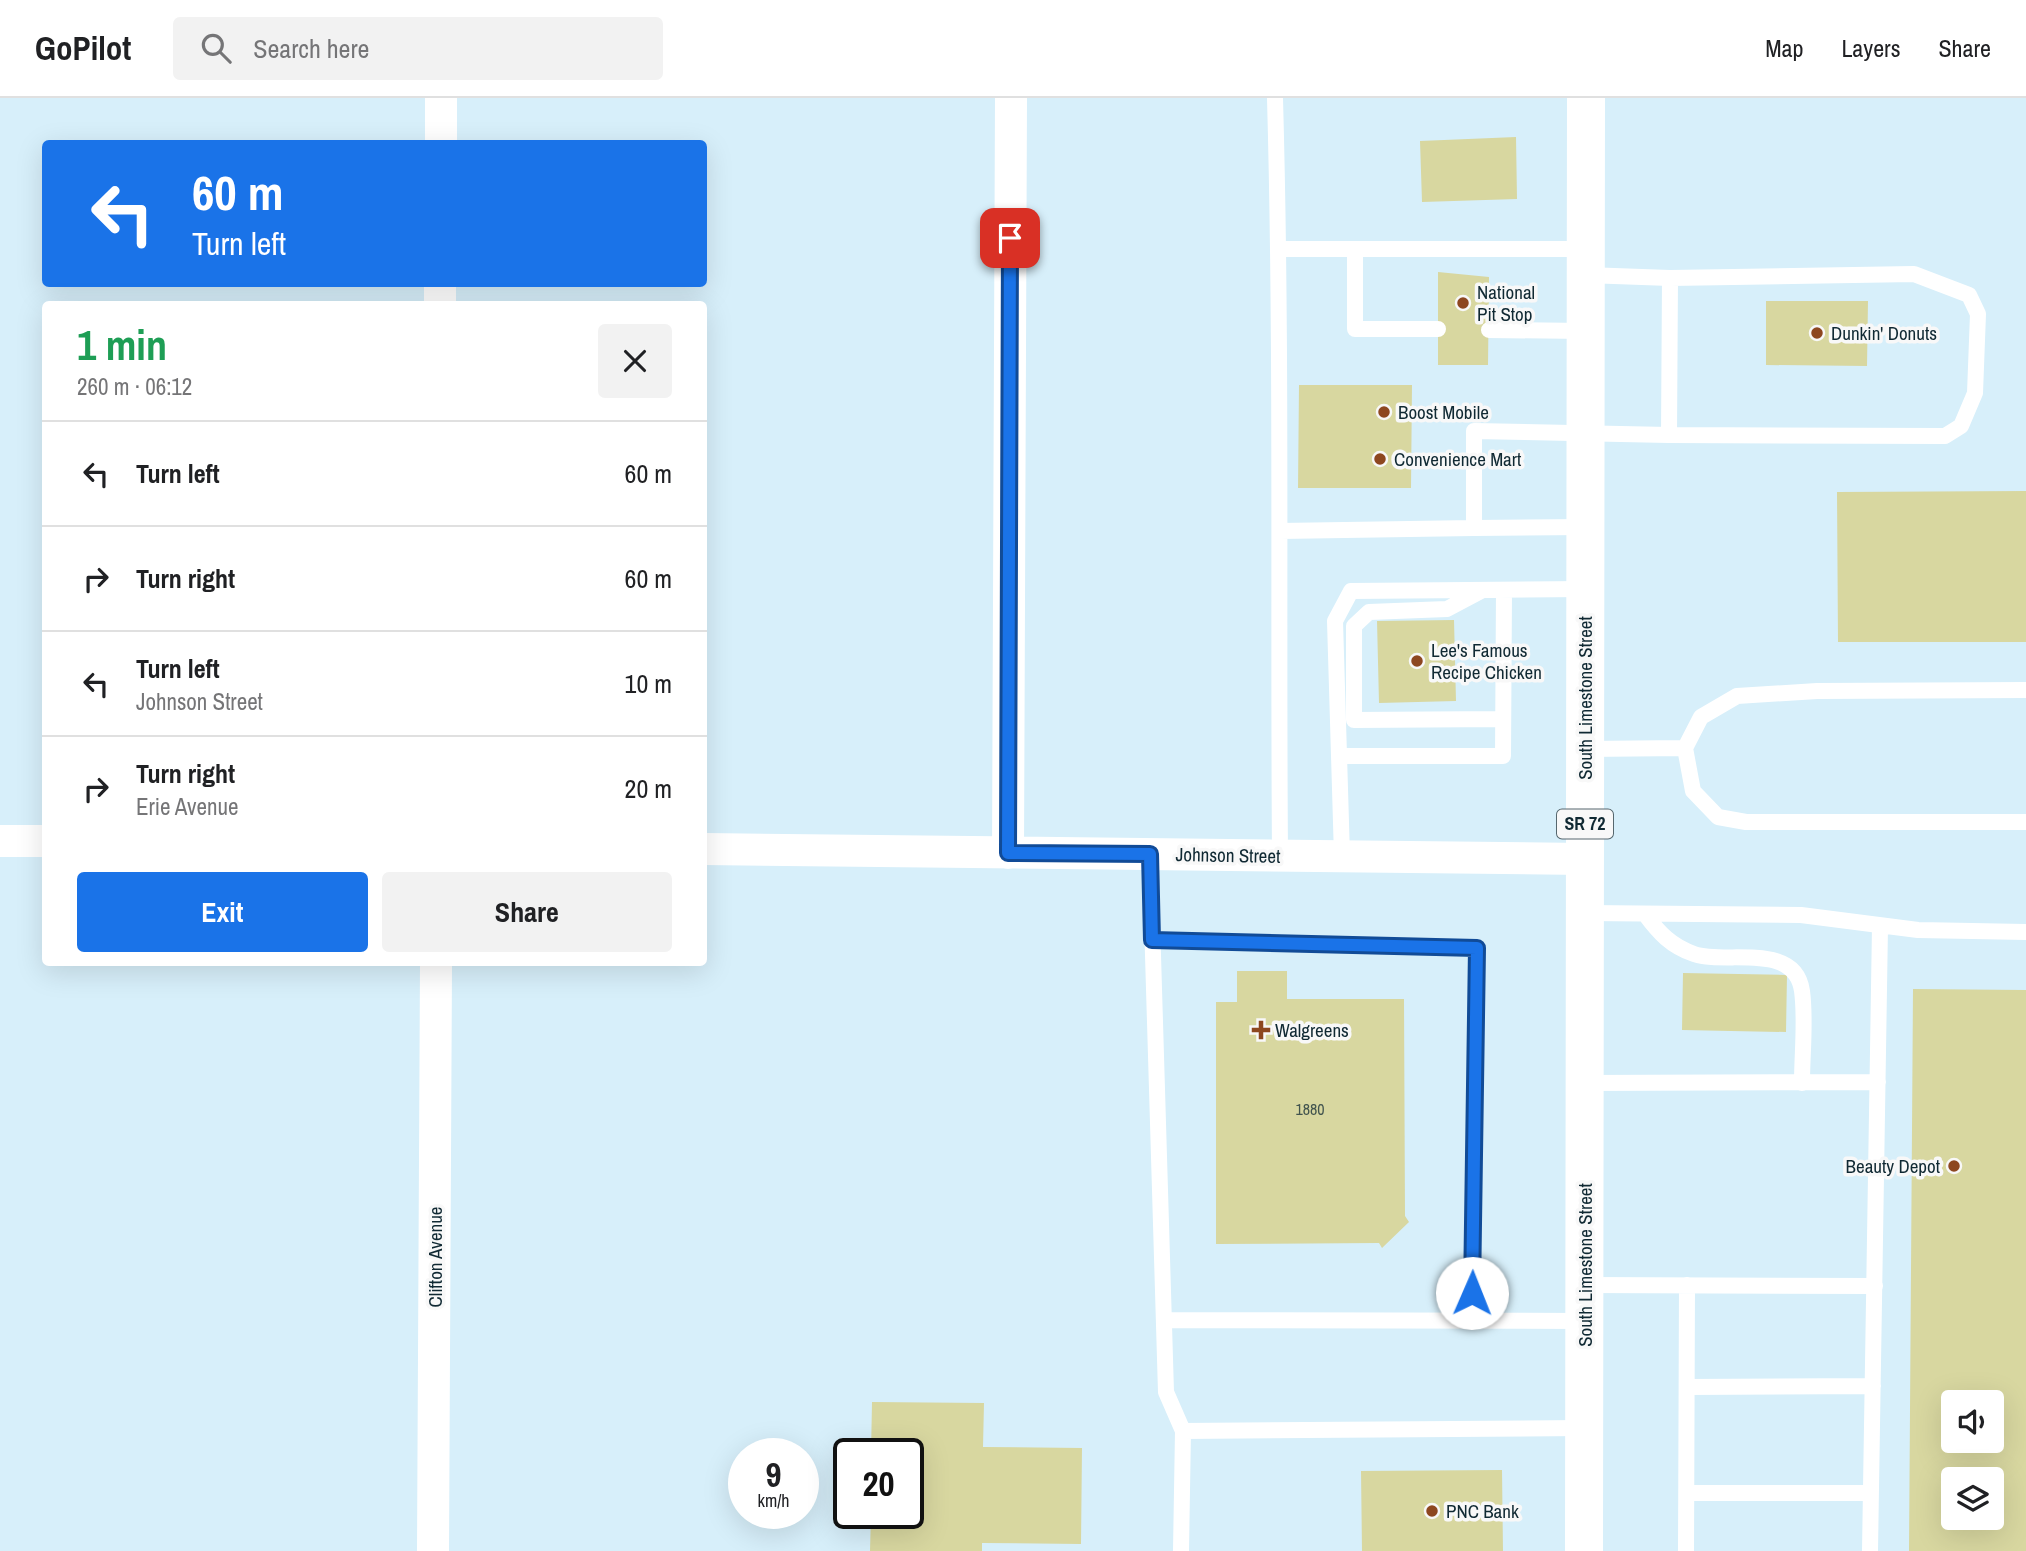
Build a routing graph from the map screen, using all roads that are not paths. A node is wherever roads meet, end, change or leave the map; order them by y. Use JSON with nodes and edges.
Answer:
{"nodes":[{"id":1,"x":441,"y":98,"type":"edge"},
{"id":2,"x":1011,"y":98,"type":"edge"},
{"id":3,"x":1275,"y":98,"type":"edge"},
{"id":4,"x":1586,"y":98,"type":"edge"},
{"id":5,"x":441,"y":140,"type":"edge"},
{"id":6,"x":1279,"y":248,"type":"junction"},
{"id":7,"x":1355,"y":249,"type":"junction"},
{"id":8,"x":1586,"y":262,"type":"junction"},
{"id":9,"x":1670,"y":278,"type":"junction"},
{"id":10,"x":1438,"y":329,"type":"dead end"},
{"id":11,"x":1489,"y":330,"type":"dead end"},
{"id":12,"x":1586,"y":331,"type":"junction"},
{"id":13,"x":1586,"y":433,"type":"junction"},
{"id":14,"x":1669,"y":435,"type":"junction"},
{"id":15,"x":1586,"y":527,"type":"junction"},
{"id":16,"x":1474,"y":528,"type":"junction"},
{"id":17,"x":1280,"y":531,"type":"junction"},
{"id":18,"x":1585,"y":589,"type":"junction"},
{"id":19,"x":1483,"y":590,"type":"junction"},
{"id":20,"x":1503,"y":590,"type":"junction"},
{"id":21,"x":2026,"y":690,"type":"edge"},
{"id":22,"x":1503,"y":719,"type":"junction"},
{"id":23,"x":1685,"y":748,"type":"junction"},
{"id":24,"x":1586,"y":749,"type":"junction"},
{"id":25,"x":1339,"y":756,"type":"junction"},
{"id":26,"x":2026,"y":822,"type":"edge"},
{"id":27,"x":0,"y":841,"type":"edge"},
{"id":28,"x":42,"y":842,"type":"edge"},
{"id":29,"x":707,"y":849,"type":"edge"},
{"id":30,"x":1008,"y":853,"type":"junction"},
{"id":31,"x":1150,"y":854,"type":"junction"},
{"id":32,"x":1280,"y":855,"type":"junction"},
{"id":33,"x":1342,"y":856,"type":"junction"},
{"id":34,"x":1585,"y":859,"type":"junction"},
{"id":35,"x":1586,"y":913,"type":"junction"},
{"id":36,"x":1645,"y":914,"type":"junction"},
{"id":37,"x":1881,"y":926,"type":"junction"},
{"id":38,"x":2026,"y":932,"type":"edge"},
{"id":39,"x":1152,"y":940,"type":"junction"},
{"id":40,"x":436,"y":966,"type":"edge"},
{"id":41,"x":1878,"y":1082,"type":"junction"},
{"id":42,"x":1585,"y":1083,"type":"junction"},
{"id":43,"x":1802,"y":1083,"type":"junction"},
{"id":44,"x":1687,"y":1285,"type":"junction"},
{"id":45,"x":1875,"y":1286,"type":"junction"},
{"id":46,"x":1585,"y":1303,"type":"junction"},
{"id":47,"x":1164,"y":1320,"type":"junction"},
{"id":48,"x":1472,"y":1320,"type":"junction"},
{"id":49,"x":1873,"y":1386,"type":"junction"},
{"id":50,"x":1687,"y":1387,"type":"junction"},
{"id":51,"x":1584,"y":1428,"type":"junction"},
{"id":52,"x":1183,"y":1431,"type":"junction"},
{"id":53,"x":1687,"y":1493,"type":"junction"},
{"id":54,"x":1871,"y":1493,"type":"junction"},
{"id":55,"x":433,"y":1551,"type":"edge"},
{"id":56,"x":1181,"y":1551,"type":"edge"},
{"id":57,"x":1584,"y":1551,"type":"edge"},
{"id":58,"x":1686,"y":1551,"type":"edge"},
{"id":59,"x":1870,"y":1551,"type":"edge"}],
"edges":[{"from":1,"to":5,"type":"street"},
{"from":2,"to":30,"type":"street"},
{"from":3,"to":6,"type":"lane"},
{"from":4,"to":8,"type":"main road","name":"South Limestone Street","number":"SR 72"},
{"from":6,"to":7,"type":"lane"},
{"from":6,"to":17,"type":"lane"},
{"from":7,"to":8,"type":"lane"},
{"from":7,"to":10,"type":"lane"},
{"from":8,"to":9,"type":"lane"},
{"from":8,"to":12,"type":"main road","name":"South Limestone Street","number":"SR 72"},
{"from":9,"to":14,"type":"lane"},
{"from":9,"to":14,"type":"lane"},
{"from":11,"to":12,"type":"lane"},
{"from":12,"to":13,"type":"main road","name":"South Limestone Street","number":"SR 72"},
{"from":13,"to":14,"type":"lane"},
{"from":13,"to":15,"type":"main road","name":"South Limestone Street","number":"SR 72"},
{"from":13,"to":16,"type":"lane"},
{"from":15,"to":16,"type":"lane"},
{"from":15,"to":18,"type":"main road","name":"South Limestone Street","number":"SR 72"},
{"from":16,"to":17,"type":"lane"},
{"from":17,"to":32,"type":"lane"},
{"from":18,"to":20,"type":"lane"},
{"from":18,"to":24,"type":"main road","name":"South Limestone Street","number":"SR 72"},
{"from":19,"to":20,"type":"lane"},
{"from":19,"to":22,"type":"lane"},
{"from":19,"to":25,"type":"lane"},
{"from":20,"to":22,"type":"lane"},
{"from":21,"to":23,"type":"lane"},
{"from":22,"to":25,"type":"lane"},
{"from":23,"to":24,"type":"lane"},
{"from":23,"to":26,"type":"lane"},
{"from":24,"to":34,"type":"main road","name":"South Limestone Street","number":"SR 72"},
{"from":25,"to":33,"type":"lane"},
{"from":27,"to":28,"type":"street"},
{"from":29,"to":30,"type":"street","name":"Johnson Street"},
{"from":30,"to":31,"type":"street","name":"Johnson Street"},
{"from":31,"to":32,"type":"street","name":"Johnson Street"},
{"from":31,"to":39,"type":"lane"},
{"from":32,"to":33,"type":"street","name":"Johnson Street"},
{"from":33,"to":34,"type":"street","name":"Johnson Street"},
{"from":34,"to":35,"type":"main road","name":"South Limestone Street","number":"SR 72"},
{"from":35,"to":36,"type":"lane"},
{"from":35,"to":42,"type":"main road","name":"South Limestone Street","number":"SR 72"},
{"from":36,"to":37,"type":"lane"},
{"from":36,"to":43,"type":"lane"},
{"from":37,"to":38,"type":"lane"},
{"from":37,"to":41,"type":"lane"},
{"from":39,"to":47,"type":"lane"},
{"from":39,"to":48,"type":"lane"},
{"from":40,"to":55,"type":"street","name":"Clifton Avenue"},
{"from":41,"to":43,"type":"lane"},
{"from":41,"to":45,"type":"lane"},
{"from":42,"to":43,"type":"lane"},
{"from":42,"to":46,"type":"main road","name":"South Limestone Street","number":"SR 72"},
{"from":44,"to":45,"type":"lane"},
{"from":44,"to":46,"type":"lane"},
{"from":44,"to":50,"type":"lane"},
{"from":45,"to":49,"type":"lane"},
{"from":46,"to":48,"type":"lane"},
{"from":46,"to":51,"type":"main road","name":"South Limestone Street","number":"SR 72"},
{"from":47,"to":48,"type":"lane"},
{"from":47,"to":52,"type":"lane"},
{"from":49,"to":50,"type":"lane"},
{"from":49,"to":54,"type":"lane"},
{"from":50,"to":53,"type":"lane"},
{"from":51,"to":52,"type":"lane"},
{"from":51,"to":57,"type":"main road","name":"South Limestone Street","number":"SR 72"},
{"from":52,"to":56,"type":"lane"},
{"from":53,"to":54,"type":"lane"},
{"from":53,"to":58,"type":"lane"},
{"from":54,"to":59,"type":"lane"}]}
